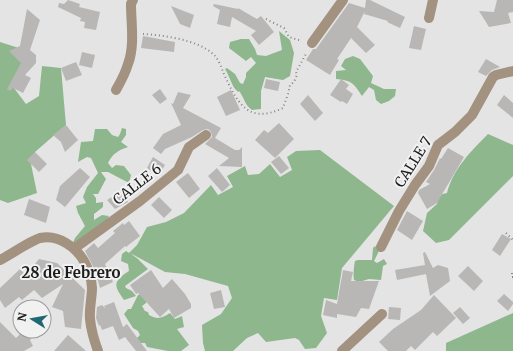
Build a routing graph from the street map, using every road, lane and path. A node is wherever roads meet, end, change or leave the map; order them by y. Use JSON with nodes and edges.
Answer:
{"nodes":[{"id":1,"x":133,"y":0,"type":"edge"},
{"id":2,"x":343,"y":0,"type":"edge"},
{"id":3,"x":433,"y":0,"type":"edge"},
{"id":4,"x":429,"y":18,"type":"dead end"},
{"id":5,"x":266,"y":19,"type":"dead end"},
{"id":6,"x":132,"y":34,"type":"junction"},
{"id":7,"x":312,"y":43,"type":"junction"},
{"id":8,"x":513,"y":71,"type":"edge"},
{"id":9,"x":116,"y":90,"type":"dead end"},
{"id":10,"x":206,"y":135,"type":"dead end"},
{"id":11,"x":506,"y":233,"type":"dead end"},
{"id":12,"x":513,"y":240,"type":"edge"},
{"id":13,"x":381,"y":247,"type":"dead end"},
{"id":14,"x":75,"y":248,"type":"junction"},
{"id":15,"x":0,"y":260,"type":"edge"},
{"id":16,"x":512,"y":273,"type":"edge"},
{"id":17,"x":513,"y":277,"type":"edge"},
{"id":18,"x":382,"y":314,"type":"dead end"},
{"id":19,"x":98,"y":351,"type":"edge"},
{"id":20,"x":342,"y":351,"type":"edge"}],
"edges":[{"from":1,"to":6,"type":"street"},
{"from":2,"to":7,"type":"street"},
{"from":3,"to":4,"type":"street"},
{"from":5,"to":7,"type":"path"},
{"from":6,"to":7,"type":"path"},
{"from":6,"to":9,"type":"street"},
{"from":8,"to":13,"type":"street","name":"CALLE 7"},
{"from":10,"to":14,"type":"street","name":"CALLE 6"},
{"from":11,"to":12,"type":"path"},
{"from":14,"to":15,"type":"street"},
{"from":14,"to":19,"type":"street"},
{"from":16,"to":17,"type":"path"},
{"from":18,"to":20,"type":"street"}]}
